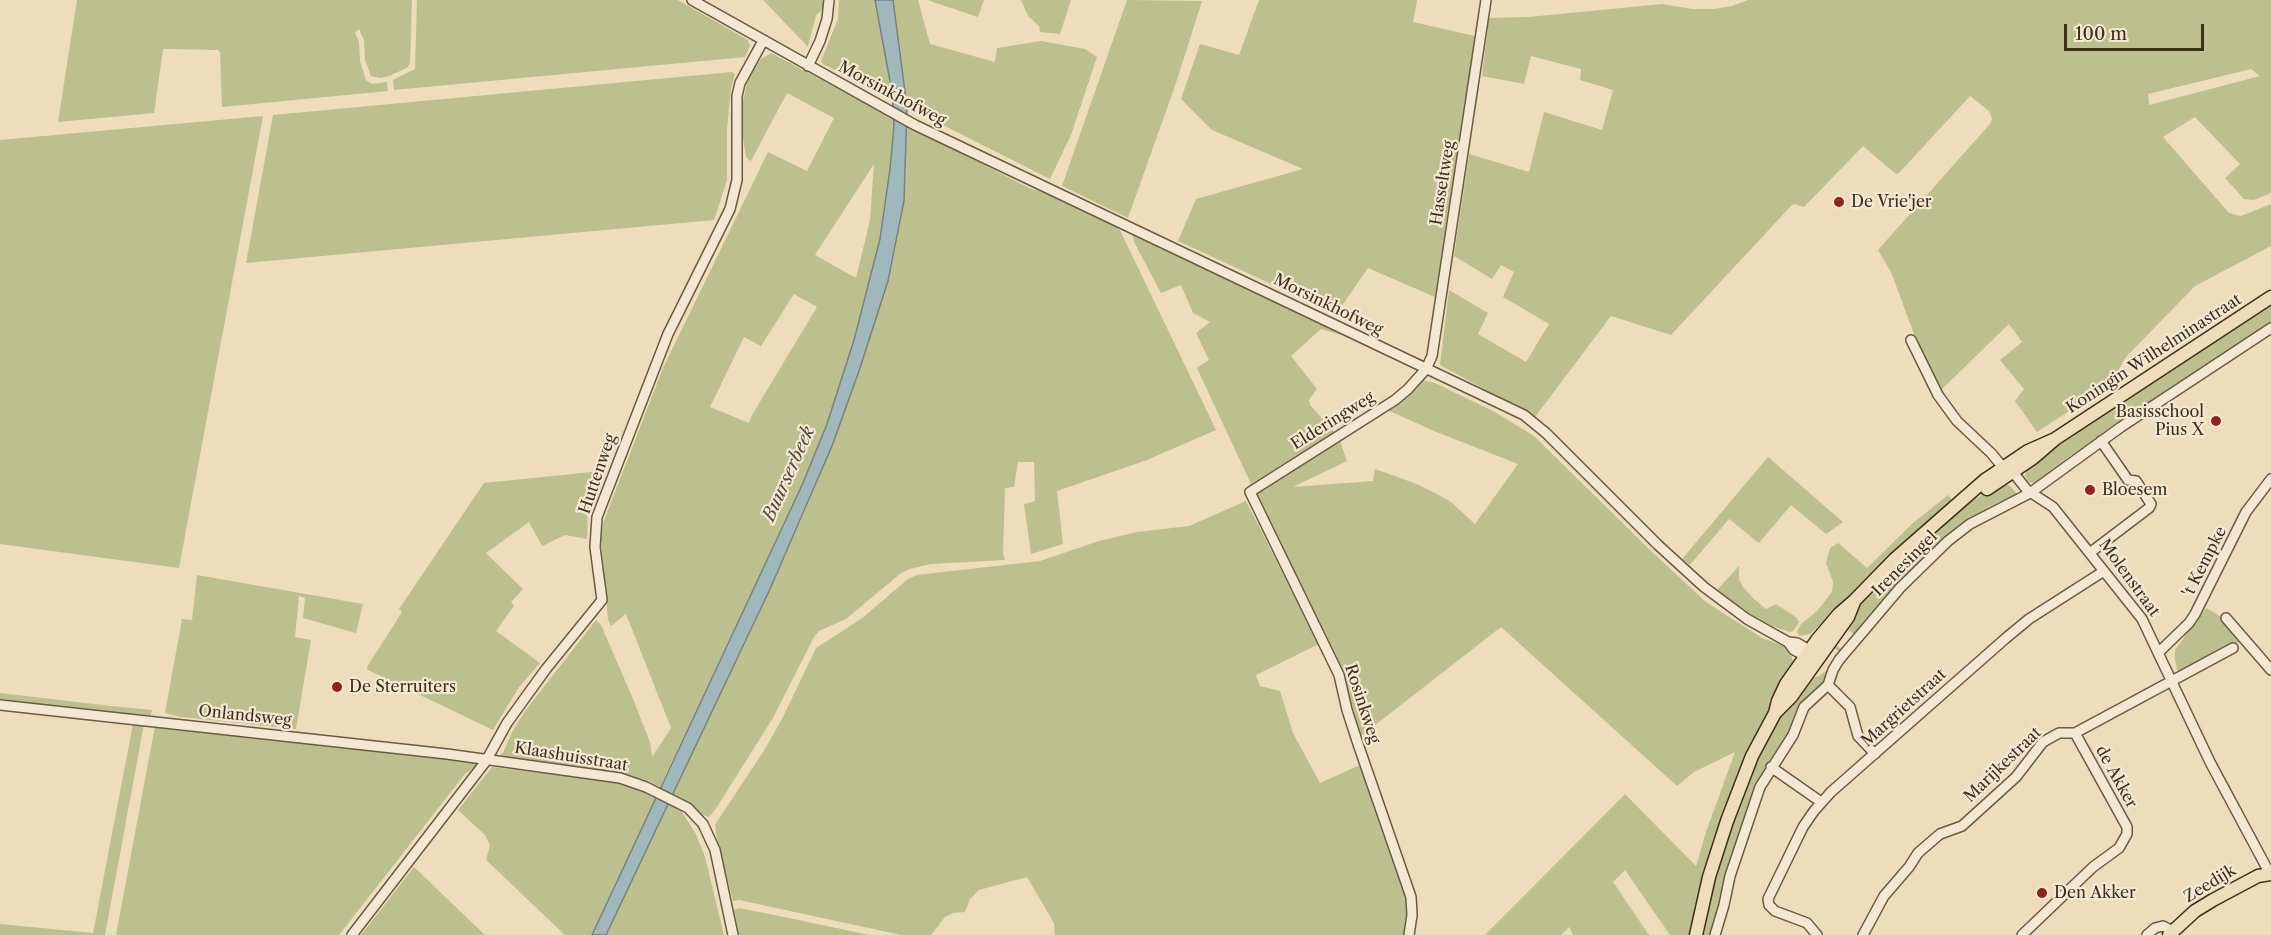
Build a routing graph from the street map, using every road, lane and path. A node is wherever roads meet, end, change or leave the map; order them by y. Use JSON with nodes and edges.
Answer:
{"nodes":[{"id":1,"x":692,"y":0,"type":"edge"},
{"id":2,"x":829,"y":0,"type":"edge"},
{"id":3,"x":1486,"y":0,"type":"edge"},
{"id":4,"x":763,"y":41,"type":"junction"},
{"id":5,"x":808,"y":66,"type":"junction"},
{"id":6,"x":2271,"y":297,"type":"edge"},
{"id":7,"x":2271,"y":328,"type":"edge"},
{"id":8,"x":1911,"y":340,"type":"dead end"},
{"id":9,"x":1426,"y":369,"type":"junction"},
{"id":10,"x":2101,"y":441,"type":"junction"},
{"id":11,"x":2008,"y":470,"type":"junction"},
{"id":12,"x":2271,"y":479,"type":"edge"},
{"id":13,"x":1250,"y":492,"type":"joint"},
{"id":14,"x":2030,"y":492,"type":"junction"},
{"id":15,"x":2091,"y":552,"type":"junction"},
{"id":16,"x":2104,"y":571,"type":"junction"},
{"id":17,"x":2226,"y":618,"type":"dead end"},
{"id":18,"x":2233,"y":648,"type":"dead end"},
{"id":19,"x":2159,"y":652,"type":"junction"},
{"id":20,"x":1810,"y":656,"type":"junction"},
{"id":21,"x":2271,"y":670,"type":"edge"},
{"id":22,"x":2172,"y":682,"type":"junction"},
{"id":23,"x":1828,"y":685,"type":"junction"},
{"id":24,"x":0,"y":705,"type":"edge"},
{"id":25,"x":2075,"y":733,"type":"junction"},
{"id":26,"x":1875,"y":754,"type":"junction"},
{"id":27,"x":486,"y":761,"type":"junction"},
{"id":28,"x":1771,"y":767,"type":"junction"},
{"id":29,"x":1821,"y":802,"type":"junction"},
{"id":30,"x":2270,"y":874,"type":"edge"},
{"id":31,"x":2171,"y":933,"type":"edge"},
{"id":32,"x":352,"y":935,"type":"edge"},
{"id":33,"x":733,"y":935,"type":"edge"},
{"id":34,"x":1409,"y":935,"type":"edge"},
{"id":35,"x":1696,"y":935,"type":"edge"},
{"id":36,"x":1714,"y":935,"type":"edge"},
{"id":37,"x":1817,"y":935,"type":"edge"},
{"id":38,"x":1863,"y":935,"type":"edge"},
{"id":39,"x":2022,"y":935,"type":"edge"},
{"id":40,"x":2147,"y":935,"type":"edge"}],
"edges":[{"from":1,"to":4,"type":"street","name":"Morsinkhofweg"},
{"from":2,"to":5,"type":"street"},
{"from":3,"to":9,"type":"street","name":"Hasseltweg"},
{"from":4,"to":5,"type":"street","name":"Morsinkhofweg"},
{"from":4,"to":27,"type":"street","name":"Huttenweg"},
{"from":5,"to":9,"type":"street","name":"Morsinkhofweg"},
{"from":6,"to":11,"type":"main road","name":"Koningin Wilhelminastraat"},
{"from":7,"to":10,"type":"street","name":"Irenesingel"},
{"from":8,"to":11,"type":"street","name":"Molenstraat"},
{"from":9,"to":13,"type":"street","name":"Elderingweg"},
{"from":9,"to":20,"type":"street","name":"Morsinkhofweg"},
{"from":10,"to":14,"type":"street","name":"Irenesingel"},
{"from":10,"to":15,"type":"street"},
{"from":11,"to":14,"type":"street","name":"Molenstraat"},
{"from":11,"to":20,"type":"main road","name":"Koningin Wilhelminastraat"},
{"from":12,"to":19,"type":"street","name":"'t Kempke"},
{"from":13,"to":34,"type":"street","name":"Rosinkweg"},
{"from":14,"to":15,"type":"street","name":"Molenstraat"},
{"from":14,"to":23,"type":"street","name":"Irenesingel"},
{"from":15,"to":16,"type":"street","name":"Molenstraat"},
{"from":16,"to":19,"type":"street","name":"Molenstraat"},
{"from":16,"to":26,"type":"street","name":"Margrietstraat"},
{"from":17,"to":21,"type":"street"},
{"from":18,"to":22,"type":"street","name":"Marijkestraat"},
{"from":19,"to":22,"type":"street","name":"Molenstraat"},
{"from":20,"to":35,"type":"main road","name":"Koningin Wilhelminastraat"},
{"from":22,"to":25,"type":"street","name":"Marijkestraat"},
{"from":22,"to":30,"type":"street","name":"Molenstraat"},
{"from":23,"to":26,"type":"street"},
{"from":23,"to":28,"type":"street","name":"Irenesingel"},
{"from":24,"to":27,"type":"street","name":"Onlandsweg"},
{"from":25,"to":38,"type":"street","name":"Marijkestraat"},
{"from":25,"to":39,"type":"street","name":"de Akker"},
{"from":26,"to":29,"type":"street","name":"Margrietstraat"},
{"from":27,"to":32,"type":"street","name":"Huttenweg"},
{"from":27,"to":33,"type":"street","name":"Klaashuisstraat"},
{"from":28,"to":29,"type":"street"},
{"from":28,"to":36,"type":"street","name":"Irenesingel"},
{"from":29,"to":37,"type":"street","name":"Margrietstraat"},
{"from":30,"to":31,"type":"main road","name":"Zeedijk"},
{"from":31,"to":40,"type":"street","name":"Zeedijk"}]}
